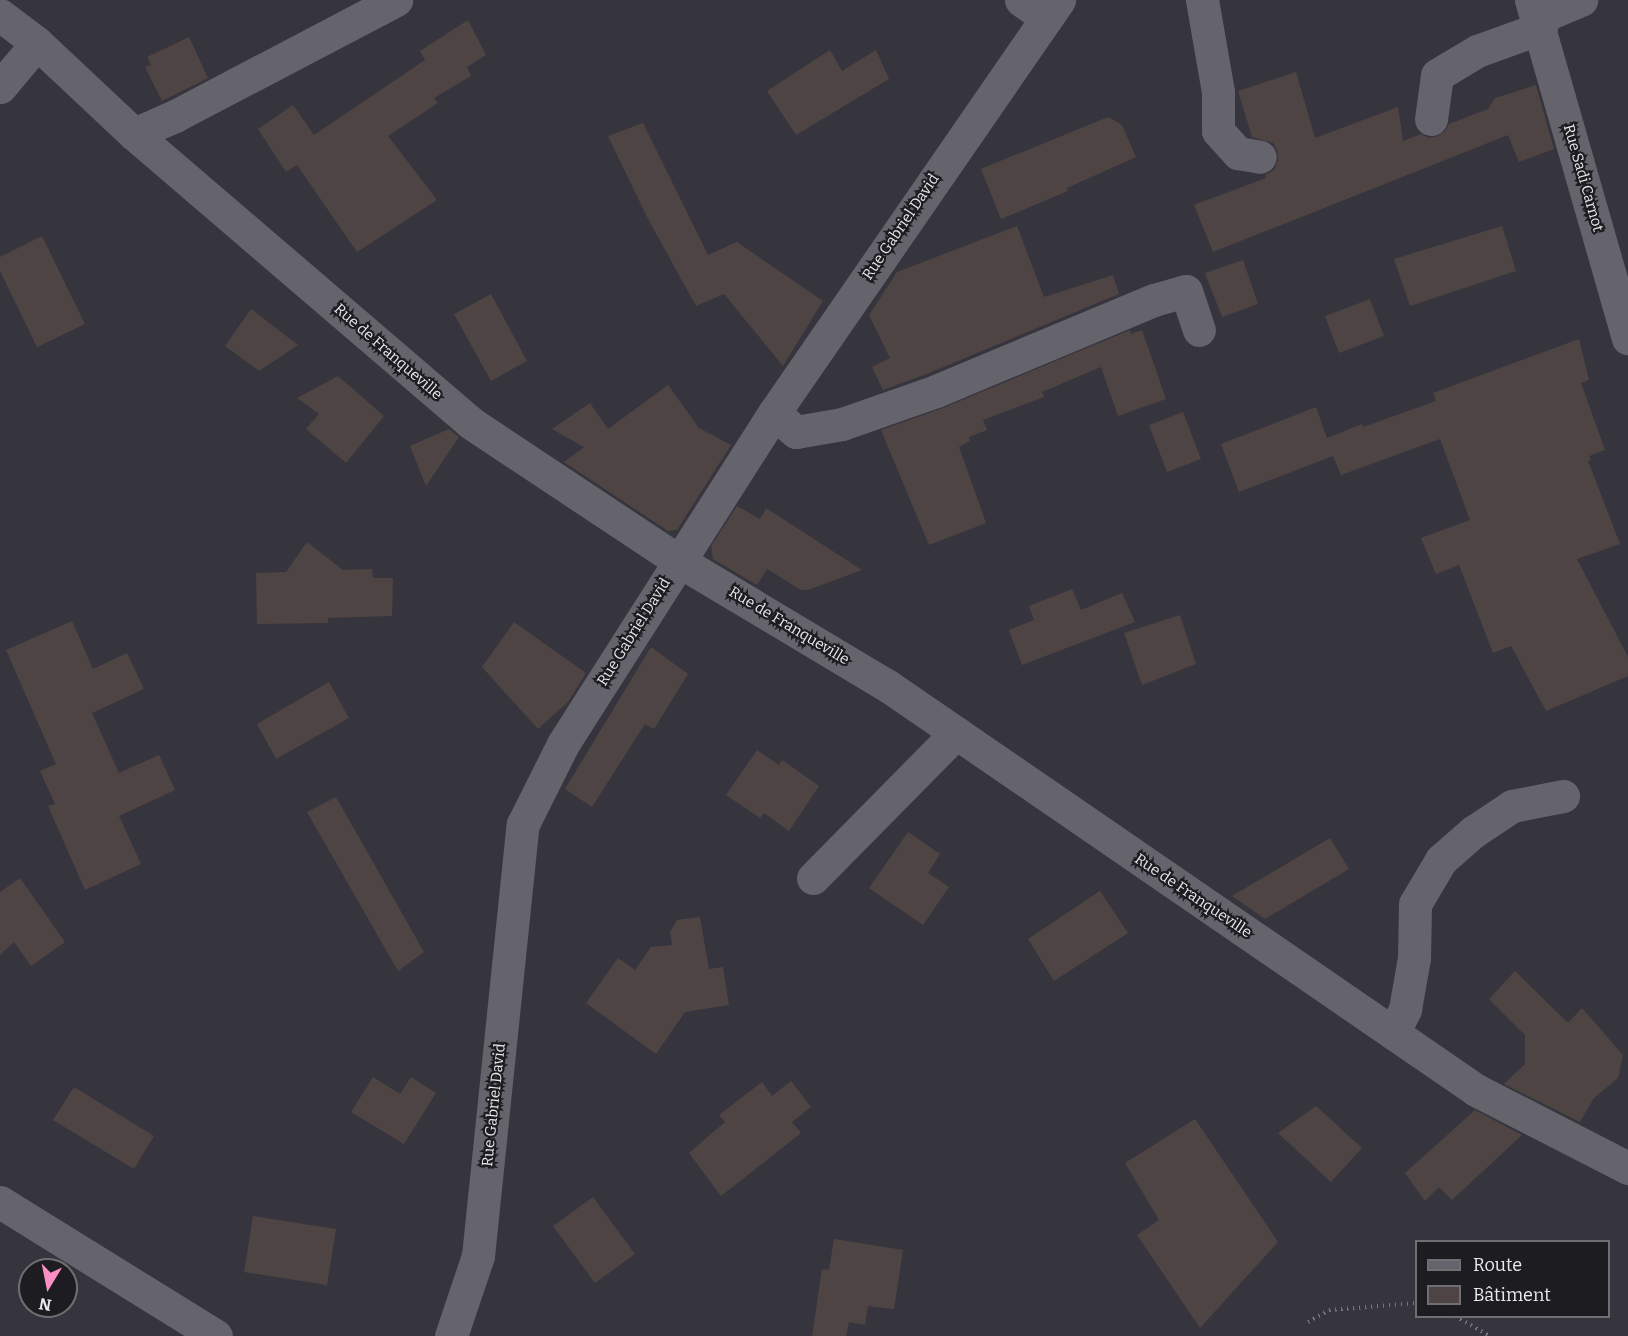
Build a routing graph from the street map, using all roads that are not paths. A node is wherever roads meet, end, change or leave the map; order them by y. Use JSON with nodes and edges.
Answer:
{"nodes":[{"id":1,"x":8,"y":0,"type":"edge"},
{"id":2,"x":396,"y":0,"type":"edge"},
{"id":3,"x":1202,"y":0,"type":"edge"},
{"id":4,"x":1581,"y":0,"type":"edge"},
{"id":5,"x":1042,"y":6,"type":"edge"},
{"id":6,"x":0,"y":7,"type":"edge"},
{"id":7,"x":0,"y":15,"type":"edge"},
{"id":8,"x":1537,"y":15,"type":"edge"},
{"id":9,"x":37,"y":43,"type":"junction"},
{"id":10,"x":0,"y":87,"type":"edge"},
{"id":11,"x":1431,"y":119,"type":"dead end"},
{"id":12,"x":134,"y":134,"type":"junction"},
{"id":13,"x":1260,"y":157,"type":"dead end"},
{"id":14,"x":1199,"y":330,"type":"dead end"},
{"id":15,"x":1628,"y":338,"type":"edge"},
{"id":16,"x":774,"y":413,"type":"junction"},
{"id":17,"x":679,"y":561,"type":"junction"},
{"id":18,"x":956,"y":733,"type":"junction"},
{"id":19,"x":1563,"y":796,"type":"dead end"},
{"id":20,"x":813,"y":878,"type":"dead end"},
{"id":21,"x":1393,"y":1033,"type":"junction"},
{"id":22,"x":1628,"y":1168,"type":"edge"},
{"id":23,"x":0,"y":1202,"type":"edge"},
{"id":24,"x":216,"y":1336,"type":"edge"},
{"id":25,"x":451,"y":1336,"type":"edge"}],
"edges":[{"from":1,"to":6,"type":"street"},
{"from":2,"to":12,"type":"street"},
{"from":3,"to":13,"type":"street"},
{"from":4,"to":8,"type":"street"},
{"from":5,"to":16,"type":"street","name":"Rue Gabriel David"},
{"from":7,"to":9,"type":"street","name":"Rue de Franqueville"},
{"from":8,"to":11,"type":"street"},
{"from":8,"to":15,"type":"street","name":"Rue Sadi Carnot"},
{"from":9,"to":10,"type":"street"},
{"from":9,"to":12,"type":"street","name":"Rue de Franqueville"},
{"from":12,"to":17,"type":"street","name":"Rue de Franqueville"},
{"from":14,"to":16,"type":"street"},
{"from":16,"to":17,"type":"street","name":"Rue Gabriel David"},
{"from":17,"to":18,"type":"street","name":"Rue de Franqueville"},
{"from":17,"to":25,"type":"street","name":"Rue Gabriel David"},
{"from":18,"to":20,"type":"street"},
{"from":18,"to":21,"type":"street","name":"Rue de Franqueville"},
{"from":19,"to":21,"type":"street"},
{"from":21,"to":22,"type":"street","name":"Rue de Franqueville"},
{"from":23,"to":24,"type":"street"}]}
